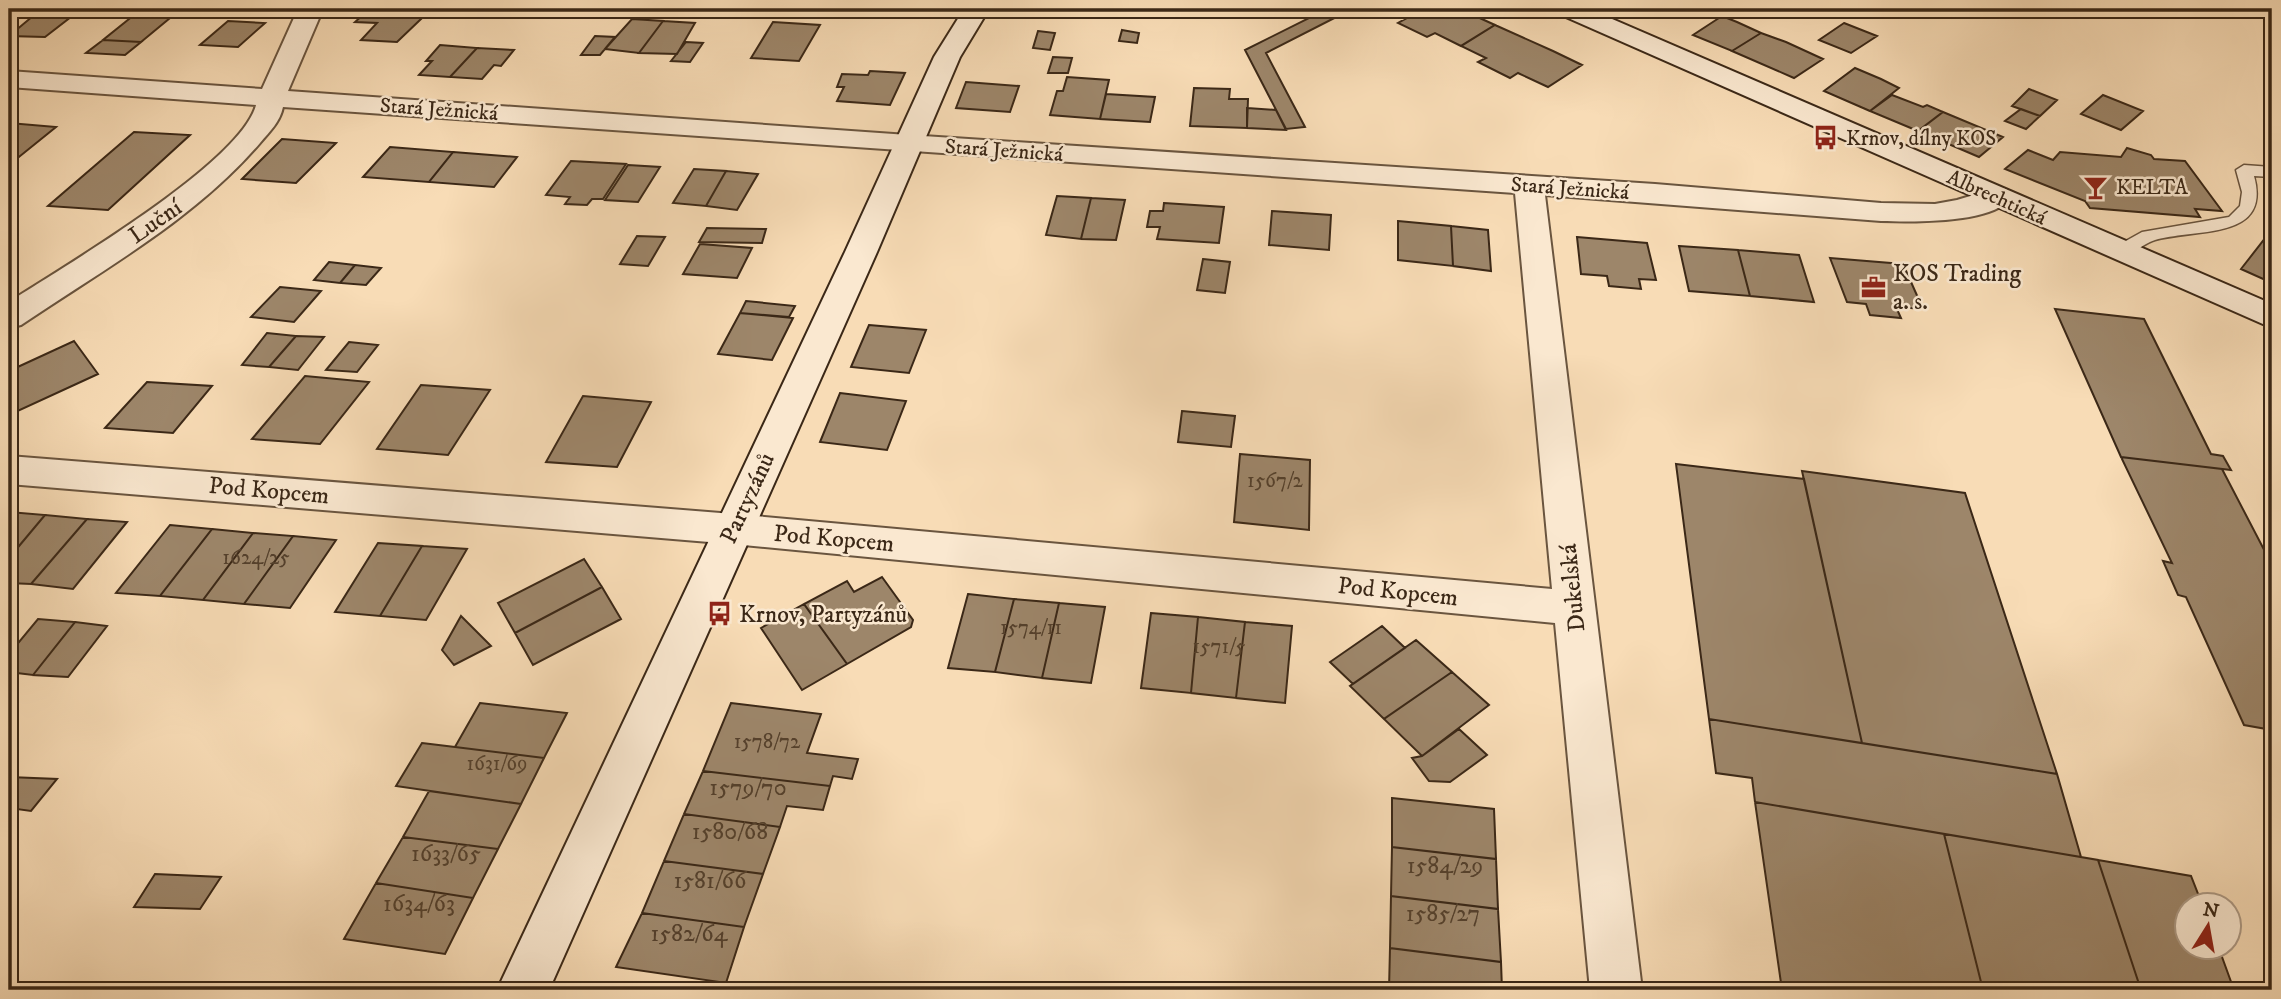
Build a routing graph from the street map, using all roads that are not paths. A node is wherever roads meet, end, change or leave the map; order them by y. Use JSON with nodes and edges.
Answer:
{"nodes":[{"id":1,"x":304,"y":9,"type":"edge"},
{"id":2,"x":310,"y":9,"type":"edge"},
{"id":3,"x":976,"y":9,"type":"edge"},
{"id":4,"x":1568,"y":9,"type":"edge"},
{"id":5,"x":9,"y":79,"type":"edge"},
{"id":6,"x":272,"y":97,"type":"junction"},
{"id":7,"x":908,"y":144,"type":"junction"},
{"id":8,"x":2272,"y":172,"type":"edge"},
{"id":9,"x":1529,"y":185,"type":"junction"},
{"id":10,"x":1997,"y":197,"type":"junction"},
{"id":11,"x":2121,"y":251,"type":"junction"},
{"id":12,"x":9,"y":317,"type":"edge"},
{"id":13,"x":2272,"y":317,"type":"edge"},
{"id":14,"x":9,"y":470,"type":"edge"},
{"id":15,"x":733,"y":529,"type":"junction"},
{"id":16,"x":1574,"y":608,"type":"junction"},
{"id":17,"x":523,"y":990,"type":"edge"},
{"id":18,"x":1616,"y":990,"type":"edge"}],
"edges":[{"from":1,"to":2,"type":"street"},
{"from":2,"to":6,"type":"street","name":"Luční"},
{"from":3,"to":7,"type":"street","name":"Partyzánů"},
{"from":4,"to":10,"type":"street","name":"Albrechtická"},
{"from":5,"to":6,"type":"street","name":"Stará Ježnická"},
{"from":6,"to":7,"type":"street","name":"Stará Ježnická"},
{"from":6,"to":12,"type":"street","name":"Luční"},
{"from":7,"to":9,"type":"street","name":"Stará Ježnická"},
{"from":7,"to":15,"type":"street","name":"Partyzánů"},
{"from":8,"to":11,"type":"lane"},
{"from":9,"to":10,"type":"street","name":"Stará Ježnická"},
{"from":9,"to":16,"type":"street","name":"Dukelská"},
{"from":10,"to":11,"type":"street","name":"Albrechtická"},
{"from":11,"to":13,"type":"street","name":"Albrechtická"},
{"from":14,"to":15,"type":"street","name":"Pod Kopcem"},
{"from":15,"to":16,"type":"street","name":"Pod Kopcem"},
{"from":15,"to":17,"type":"street","name":"Partyzánů"},
{"from":16,"to":18,"type":"street","name":"Dukelská"}]}
